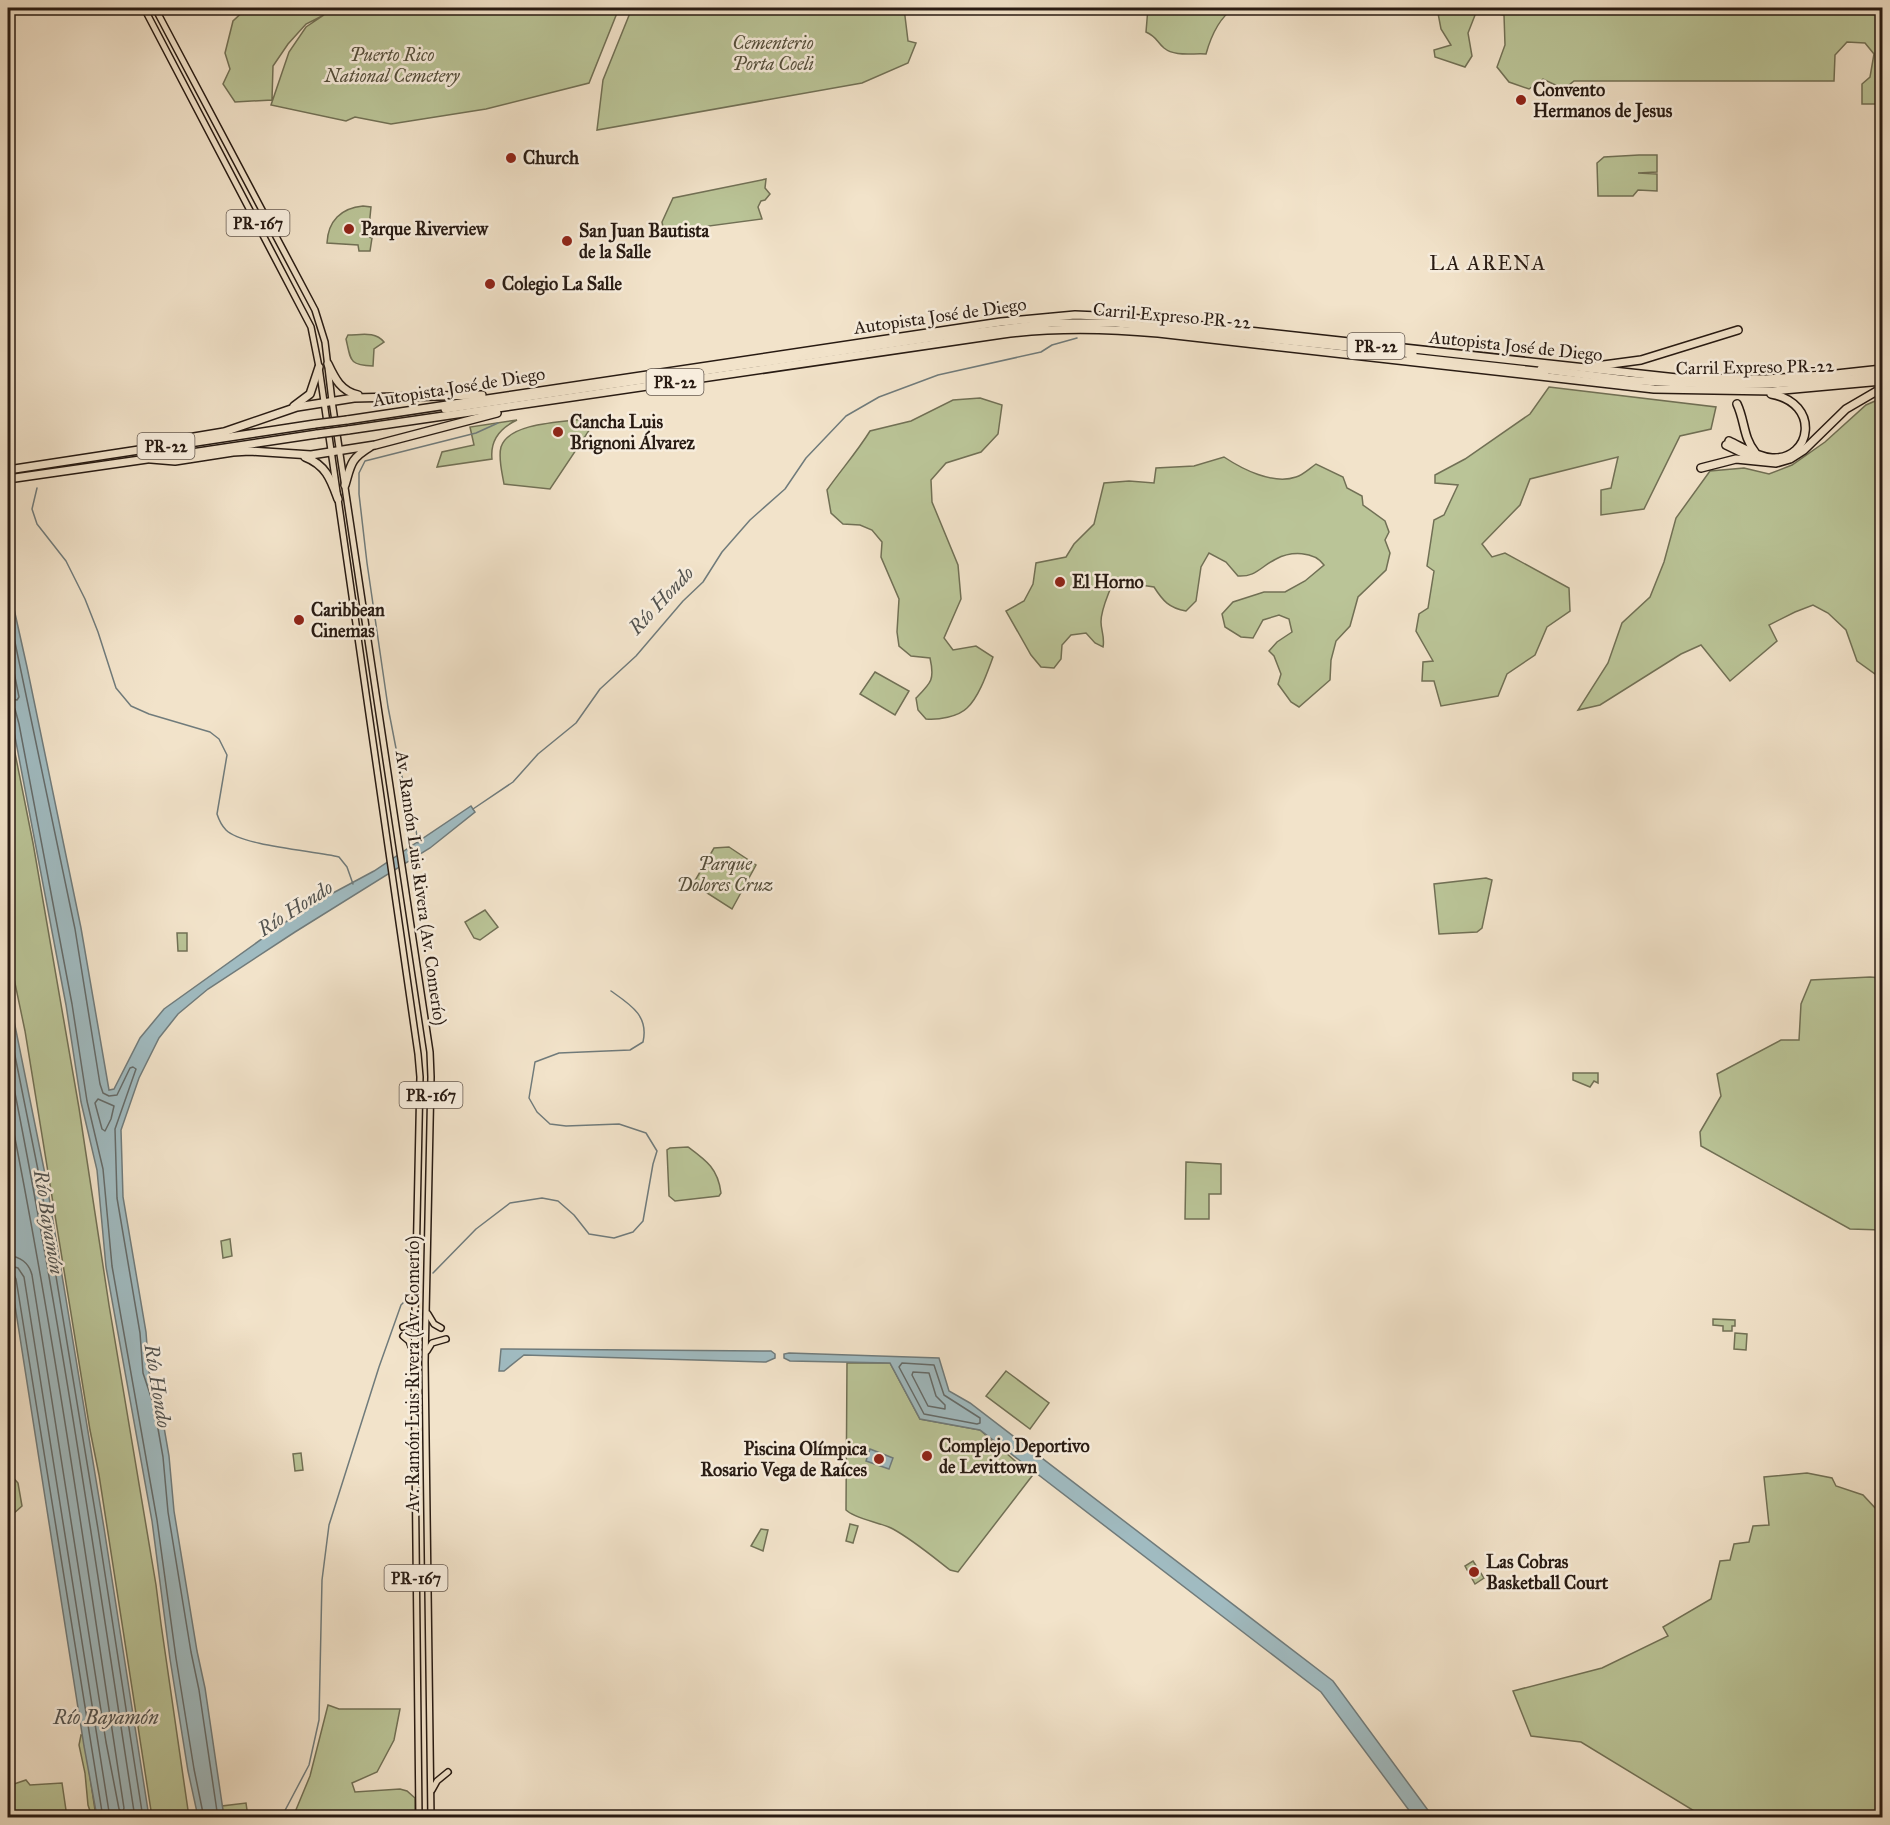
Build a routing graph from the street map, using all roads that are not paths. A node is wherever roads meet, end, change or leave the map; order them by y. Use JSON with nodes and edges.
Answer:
{"nodes":[{"id":1,"x":144,"y":8,"type":"edge"},
{"id":2,"x":155,"y":8,"type":"edge"},
{"id":3,"x":1032,"y":324,"type":"junction"},
{"id":4,"x":1002,"y":328,"type":"junction"},
{"id":5,"x":1738,"y":330,"type":"dead end"},
{"id":6,"x":328,"y":364,"type":"junction"},
{"id":7,"x":1539,"y":364,"type":"junction"},
{"id":8,"x":319,"y":367,"type":"junction"},
{"id":9,"x":1882,"y":369,"type":"edge"},
{"id":10,"x":1882,"y":375,"type":"edge"},
{"id":11,"x":1882,"y":381,"type":"edge"},
{"id":12,"x":1721,"y":385,"type":"junction"},
{"id":13,"x":1755,"y":387,"type":"junction"},
{"id":14,"x":1882,"y":388,"type":"edge"},
{"id":15,"x":533,"y":391,"type":"junction"},
{"id":16,"x":367,"y":396,"type":"junction"},
{"id":17,"x":328,"y":402,"type":"junction"},
{"id":18,"x":536,"y":403,"type":"junction"},
{"id":19,"x":1737,"y":405,"type":"dead end"},
{"id":20,"x":288,"y":410,"type":"junction"},
{"id":21,"x":347,"y":425,"type":"junction"},
{"id":22,"x":316,"y":429,"type":"junction"},
{"id":23,"x":1727,"y":443,"type":"dead end"},
{"id":24,"x":375,"y":445,"type":"junction"},
{"id":25,"x":149,"y":449,"type":"junction"},
{"id":26,"x":339,"y":451,"type":"junction"},
{"id":27,"x":331,"y":452,"type":"junction"},
{"id":28,"x":300,"y":455,"type":"junction"},
{"id":29,"x":1757,"y":457,"type":"junction"},
{"id":30,"x":152,"y":459,"type":"junction"},
{"id":31,"x":131,"y":462,"type":"junction"},
{"id":32,"x":1701,"y":468,"type":"dead end"},
{"id":33,"x":18,"y":469,"type":"junction"},
{"id":34,"x":8,"y":470,"type":"edge"},
{"id":35,"x":8,"y":479,"type":"edge"},
{"id":36,"x":345,"y":485,"type":"junction"},
{"id":37,"x":338,"y":499,"type":"junction"},
{"id":38,"x":426,"y":1310,"type":"junction"},
{"id":39,"x":415,"y":1318,"type":"junction"},
{"id":40,"x":404,"y":1327,"type":"dead end"},
{"id":41,"x":441,"y":1328,"type":"dead end"},
{"id":42,"x":403,"y":1336,"type":"dead end"},
{"id":43,"x":446,"y":1339,"type":"dead end"},
{"id":44,"x":414,"y":1355,"type":"junction"},
{"id":45,"x":425,"y":1358,"type":"junction"},
{"id":46,"x":448,"y":1772,"type":"dead end"},
{"id":47,"x":431,"y":1798,"type":"junction"},
{"id":48,"x":419,"y":1818,"type":"edge"},
{"id":49,"x":431,"y":1818,"type":"edge"}],
"edges":[{"from":1,"to":8,"type":"main road","name":"Av. Ramón Luis Rivera (Av. Comerío)","number":"PR-167"},
{"from":2,"to":6,"type":"main road","name":"Av. Ramón Luis Rivera (Av. Comerío)","number":"PR-167"},
{"from":3,"to":4,"type":"highway","name":"Autopista José de Diego","number":"PR-22"},
{"from":3,"to":4,"type":"highway","name":"Autopista José de Diego","number":"PR-22"},
{"from":3,"to":7,"type":"highway","name":"Autopista José de Diego","number":"PR-22"},
{"from":3,"to":12,"type":"highway","name":"Carril Expreso PR-22"},
{"from":3,"to":12,"type":"highway","name":"Autopista José de Diego","number":"PR-22"},
{"from":4,"to":15,"type":"highway","name":"Autopista José de Diego","number":"PR-22"},
{"from":4,"to":18,"type":"highway","name":"Autopista José de Diego","number":"PR-22"},
{"from":4,"to":21,"type":"highway"},
{"from":5,"to":7,"type":"highway"},
{"from":6,"to":16,"type":"highway"},
{"from":6,"to":17,"type":"main road","name":"Av. Ramón Luis Rivera (Av. Comerío)","number":"PR-167"},
{"from":7,"to":12,"type":"highway","name":"Autopista José de Diego","number":"PR-22"},
{"from":8,"to":17,"type":"main road","name":"Av. Ramón Luis Rivera (Av. Comerío)","number":"PR-167"},
{"from":8,"to":20,"type":"highway"},
{"from":9,"to":13,"type":"highway","name":"Autopista José de Diego","number":"PR-22"},
{"from":10,"to":13,"type":"highway","name":"Carril Expreso PR-22"},
{"from":11,"to":13,"type":"highway","name":"Autopista José de Diego","number":"PR-22"},
{"from":12,"to":13,"type":"highway","name":"Autopista José de Diego","number":"PR-22"},
{"from":12,"to":13,"type":"highway","name":"Autopista José de Diego","number":"PR-22"},
{"from":13,"to":29,"type":"highway"},
{"from":14,"to":29,"type":"highway"},
{"from":15,"to":16,"type":"highway"},
{"from":15,"to":21,"type":"highway","name":"Autopista José de Diego","number":"PR-22"},
{"from":16,"to":17,"type":"highway"},
{"from":17,"to":20,"type":"highway"},
{"from":17,"to":26,"type":"main road","name":"Av. Ramón Luis Rivera (Av. Comerío)","number":"PR-167"},
{"from":17,"to":27,"type":"main road","name":"Av. Ramón Luis Rivera (Av. Comerío)","number":"PR-167"},
{"from":18,"to":21,"type":"highway","name":"Autopista José de Diego","number":"PR-22"},
{"from":18,"to":24,"type":"highway"},
{"from":19,"to":29,"type":"highway"},
{"from":20,"to":25,"type":"highway"},
{"from":21,"to":22,"type":"highway","name":"Autopista José de Diego","number":"PR-22","bridge":true},
{"from":22,"to":25,"type":"highway","name":"Autopista José de Diego","number":"PR-22"},
{"from":22,"to":30,"type":"highway","name":"Autopista José de Diego","number":"PR-22"},
{"from":22,"to":31,"type":"highway"},
{"from":22,"to":33,"type":"highway"},
{"from":23,"to":29,"type":"highway"},
{"from":24,"to":26,"type":"highway"},
{"from":24,"to":36,"type":"highway"},
{"from":25,"to":33,"type":"highway","name":"Autopista José de Diego","number":"PR-22"},
{"from":26,"to":27,"type":"highway"},
{"from":26,"to":36,"type":"main road","name":"Av. Ramón Luis Rivera (Av. Comerío)","number":"PR-167"},
{"from":27,"to":28,"type":"highway"},
{"from":27,"to":37,"type":"main road","name":"Av. Ramón Luis Rivera (Av. Comerío)","number":"PR-167"},
{"from":28,"to":30,"type":"highway"},
{"from":28,"to":37,"type":"highway"},
{"from":29,"to":32,"type":"highway"},
{"from":30,"to":31,"type":"highway","name":"Autopista José de Diego","number":"PR-22"},
{"from":31,"to":35,"type":"highway","name":"Autopista José de Diego","number":"PR-22"},
{"from":33,"to":34,"type":"highway","name":"Autopista José de Diego","number":"PR-22"},
{"from":36,"to":38,"type":"main road","name":"Av. Ramón Luis Rivera (Av. Comerío)","number":"PR-167"},
{"from":37,"to":39,"type":"main road","name":"Av. Ramón Luis Rivera (Av. Comerío)","number":"PR-167"},
{"from":38,"to":41,"type":"main road"},
{"from":38,"to":45,"type":"main road","name":"Av. Ramón Luis Rivera (Av. Comerío)","number":"PR-167"},
{"from":39,"to":40,"type":"main road"},
{"from":39,"to":44,"type":"main road","name":"Av. Ramón Luis Rivera (Av. Comerío)","number":"PR-167"},
{"from":42,"to":44,"type":"main road"},
{"from":43,"to":45,"type":"main road"},
{"from":44,"to":48,"type":"main road","name":"Av. Ramón Luis Rivera (Av. Comerío)","number":"PR-167"},
{"from":45,"to":47,"type":"main road","name":"Av. Ramón Luis Rivera (Av. Comerío)","number":"PR-167"},
{"from":46,"to":47,"type":"main road"},
{"from":47,"to":49,"type":"main road","name":"Av. Ramón Luis Rivera (Av. Comerío)","number":"PR-167"}]}
